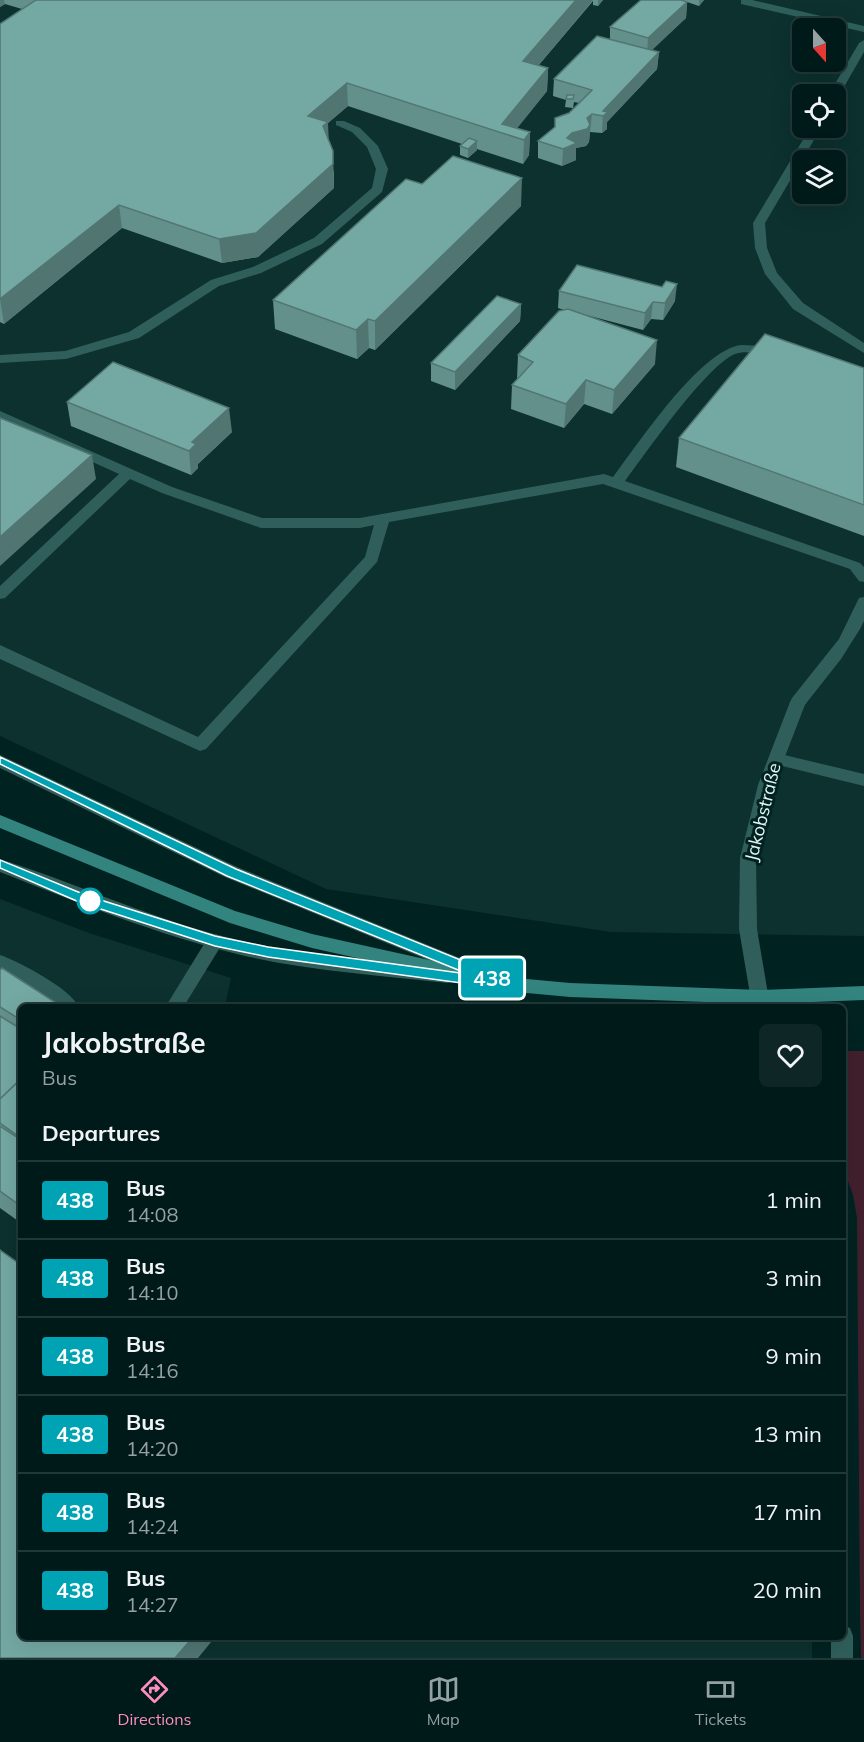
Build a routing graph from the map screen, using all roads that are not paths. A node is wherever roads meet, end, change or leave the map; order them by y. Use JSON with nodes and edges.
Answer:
{"nodes":[{"id":1,"x":747,"y":0,"type":"edge"},
{"id":2,"x":864,"y":29,"type":"edge"},
{"id":3,"x":864,"y":43,"type":"edge"},
{"id":4,"x":840,"y":84,"type":"edge"},
{"id":5,"x":340,"y":123,"type":"dead end"},
{"id":6,"x":808,"y":138,"type":"edge"},
{"id":7,"x":864,"y":349,"type":"edge"},
{"id":8,"x":782,"y":357,"type":"edge"},
{"id":9,"x":0,"y":358,"type":"edge"},
{"id":10,"x":0,"y":415,"type":"edge"},
{"id":11,"x":128,"y":472,"type":"junction"},
{"id":12,"x":616,"y":483,"type":"junction"},
{"id":13,"x":383,"y":518,"type":"junction"},
{"id":14,"x":864,"y":577,"type":"edge"},
{"id":15,"x":0,"y":594,"type":"edge"},
{"id":16,"x":864,"y":602,"type":"edge"},
{"id":17,"x":0,"y":650,"type":"edge"},
{"id":18,"x":776,"y":759,"type":"junction"},
{"id":19,"x":0,"y":761,"type":"edge"},
{"id":20,"x":864,"y":780,"type":"edge"},
{"id":21,"x":0,"y":821,"type":"edge"},
{"id":22,"x":0,"y":865,"type":"edge"},
{"id":23,"x":215,"y":941,"type":"junction"},
{"id":24,"x":7,"y":966,"type":"edge"},
{"id":25,"x":506,"y":984,"type":"junction"},
{"id":26,"x":0,"y":985,"type":"edge"},
{"id":27,"x":864,"y":993,"type":"edge"},
{"id":28,"x":760,"y":1002,"type":"edge"},
{"id":29,"x":66,"y":1004,"type":"edge"},
{"id":30,"x":176,"y":1004,"type":"edge"},
{"id":31,"x":842,"y":1640,"type":"edge"},
{"id":32,"x":842,"y":1658,"type":"edge"}],
"edges":[{"from":1,"to":2,"type":"street"},
{"from":3,"to":4,"type":"street"},
{"from":5,"to":9,"type":"street"},
{"from":6,"to":7,"type":"street"},
{"from":8,"to":12,"type":"street"},
{"from":10,"to":11,"type":"street"},
{"from":11,"to":13,"type":"street"},
{"from":11,"to":15,"type":"street"},
{"from":12,"to":13,"type":"street"},
{"from":12,"to":14,"type":"street"},
{"from":13,"to":17,"type":"street"},
{"from":16,"to":18,"type":"street","name":"Jakobstraße"},
{"from":18,"to":20,"type":"street"},
{"from":18,"to":28,"type":"street","name":"Jakobstraße"},
{"from":19,"to":25,"type":"street"},
{"from":21,"to":25,"type":"main road"},
{"from":22,"to":23,"type":"street"},
{"from":23,"to":25,"type":"street"},
{"from":23,"to":30,"type":"street"},
{"from":24,"to":26,"type":"street"},
{"from":24,"to":29,"type":"street"},
{"from":25,"to":28,"type":"main road"},
{"from":27,"to":28,"type":"main road"},
{"from":31,"to":32,"type":"street"}]}
